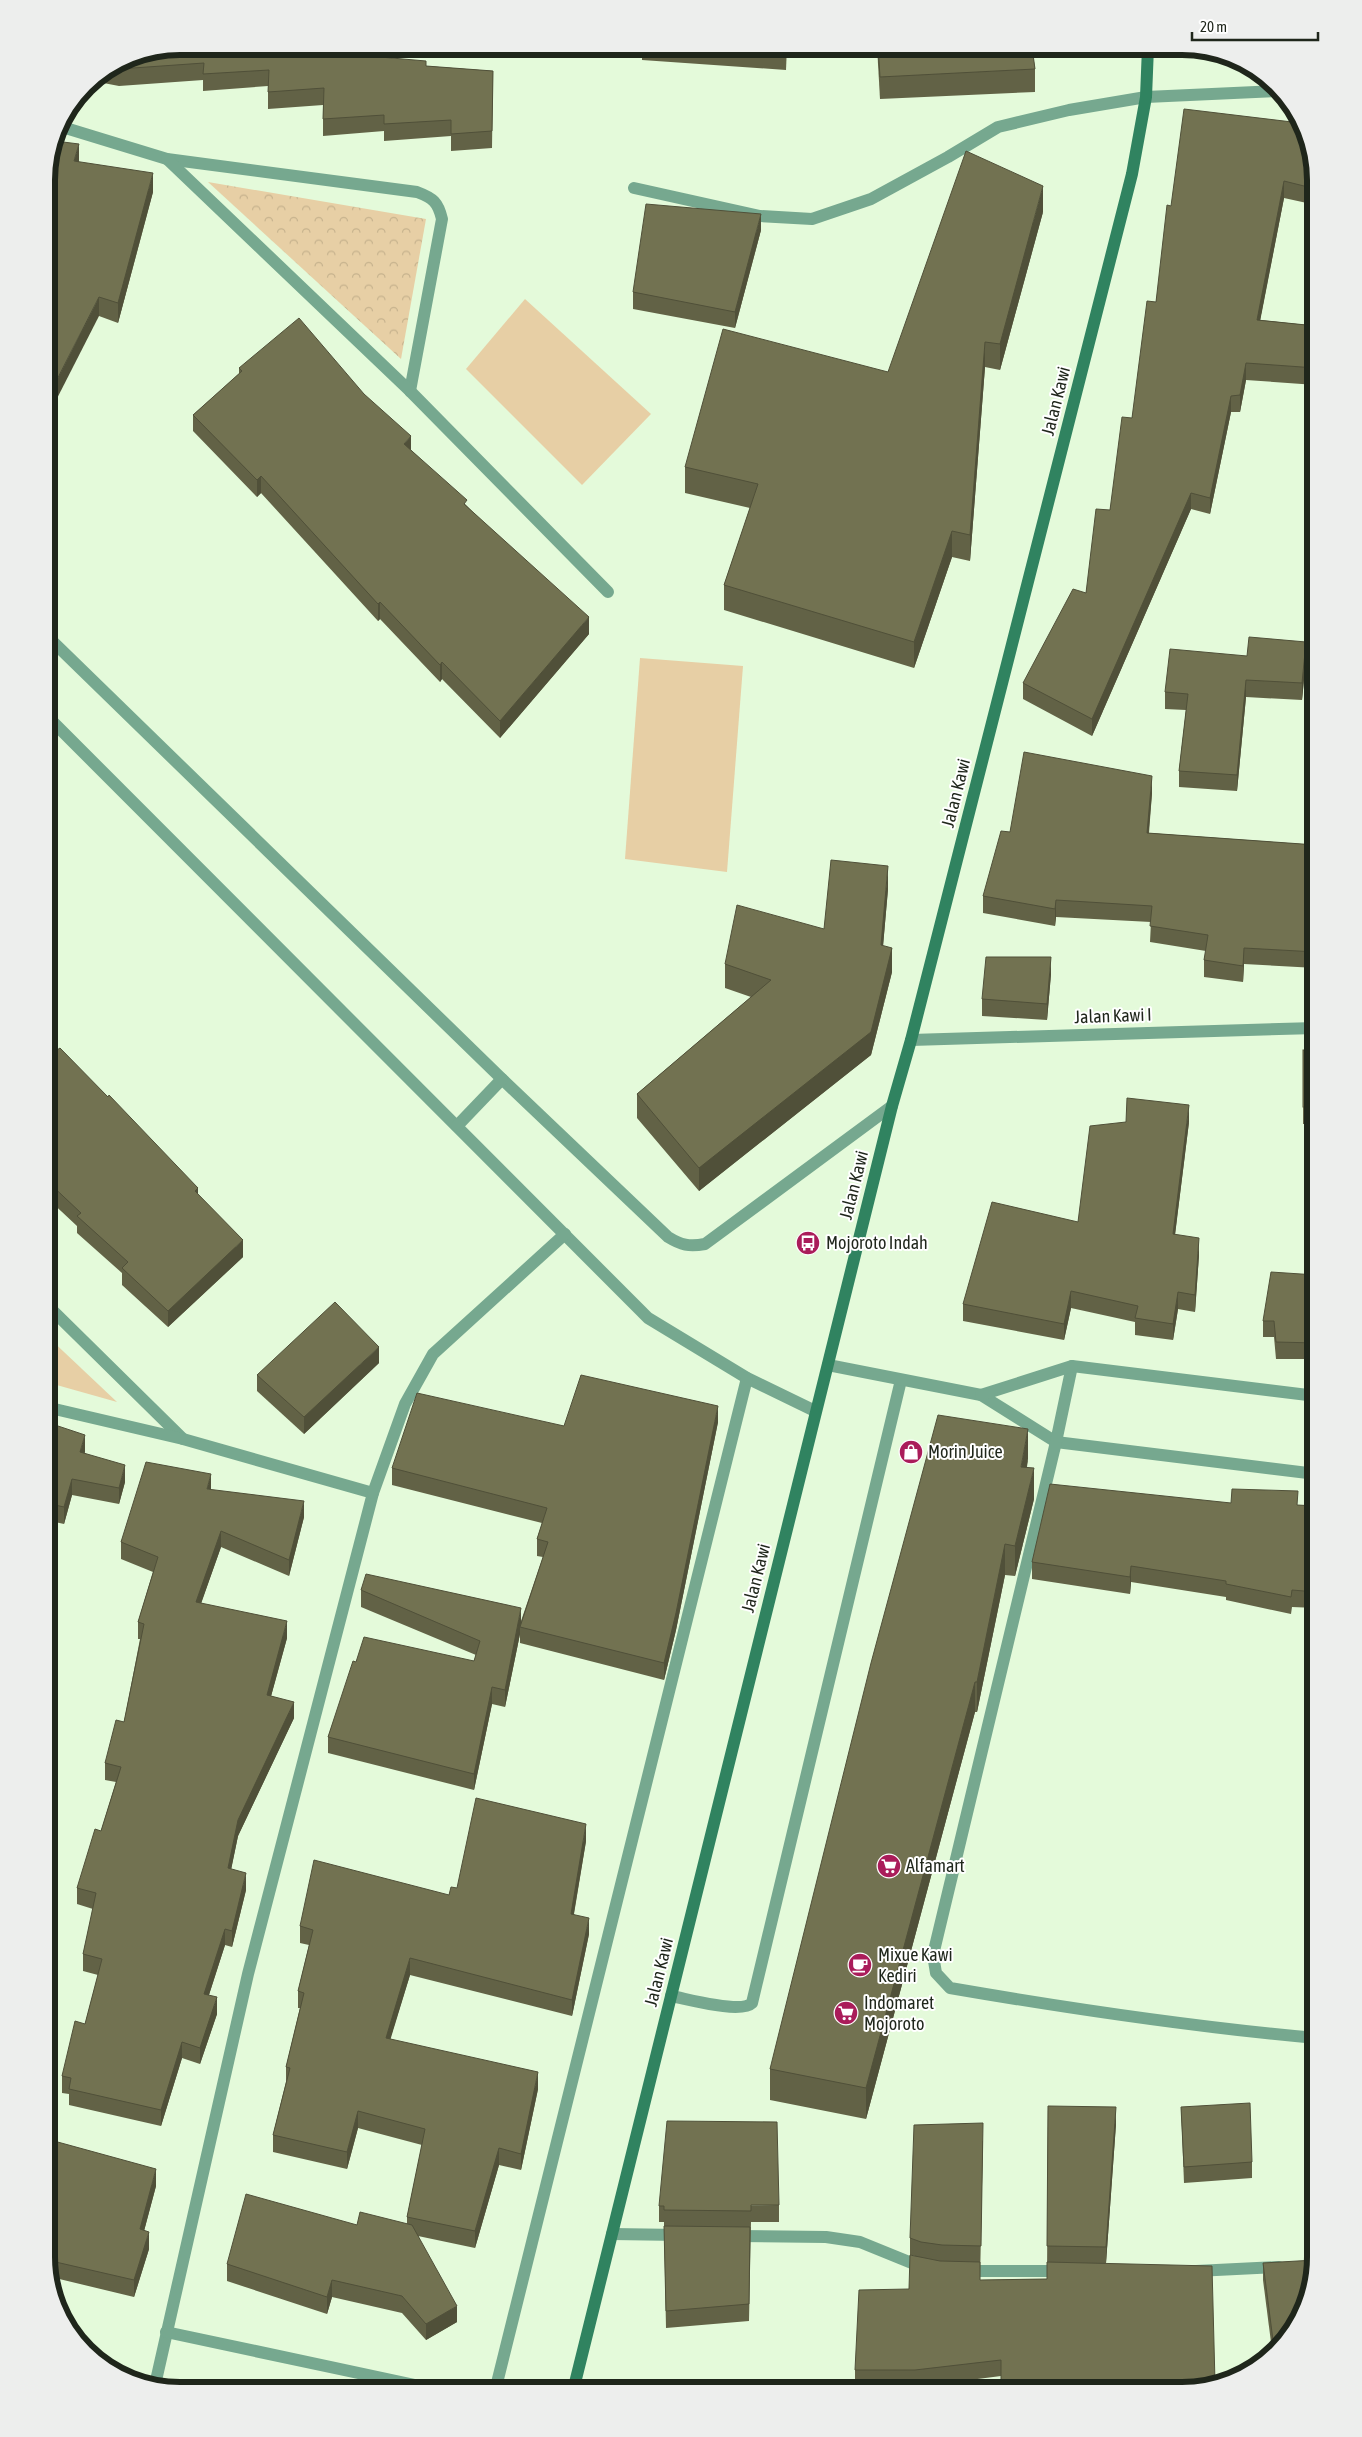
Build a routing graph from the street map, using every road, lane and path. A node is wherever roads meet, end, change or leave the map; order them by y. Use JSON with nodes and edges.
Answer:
{"nodes":[{"id":1,"x":1148,"y":55,"type":"edge"},
{"id":2,"x":1269,"y":91,"type":"edge"},
{"id":3,"x":1146,"y":98,"type":"junction"},
{"id":4,"x":67,"y":128,"type":"edge"},
{"id":5,"x":167,"y":158,"type":"junction"},
{"id":6,"x":634,"y":188,"type":"dead end"},
{"id":7,"x":410,"y":391,"type":"junction"},
{"id":8,"x":608,"y":592,"type":"dead end"},
{"id":9,"x":55,"y":644,"type":"edge"},
{"id":10,"x":55,"y":724,"type":"edge"},
{"id":11,"x":1307,"y":1028,"type":"edge"},
{"id":12,"x":911,"y":1040,"type":"junction"},
{"id":13,"x":502,"y":1079,"type":"junction"},
{"id":14,"x":892,"y":1106,"type":"junction"},
{"id":15,"x":457,"y":1126,"type":"junction"},
{"id":16,"x":565,"y":1234,"type":"junction"},
{"id":17,"x":55,"y":1313,"type":"edge"},
{"id":18,"x":828,"y":1364,"type":"junction"},
{"id":19,"x":1072,"y":1366,"type":"junction"},
{"id":20,"x":747,"y":1378,"type":"junction"},
{"id":21,"x":901,"y":1380,"type":"junction"},
{"id":22,"x":981,"y":1395,"type":"junction"},
{"id":23,"x":1307,"y":1395,"type":"edge"},
{"id":24,"x":55,"y":1410,"type":"edge"},
{"id":25,"x":815,"y":1412,"type":"junction"},
{"id":26,"x":183,"y":1439,"type":"junction"},
{"id":27,"x":1056,"y":1442,"type":"junction"},
{"id":28,"x":1307,"y":1473,"type":"edge"},
{"id":29,"x":373,"y":1493,"type":"junction"},
{"id":30,"x":671,"y":1996,"type":"junction"},
{"id":31,"x":1307,"y":2037,"type":"edge"},
{"id":32,"x":612,"y":2234,"type":"junction"},
{"id":33,"x":690,"y":2235,"type":"edge"},
{"id":34,"x":719,"y":2236,"type":"edge"},
{"id":35,"x":1294,"y":2266,"type":"edge"},
{"id":36,"x":934,"y":2269,"type":"edge"},
{"id":37,"x":950,"y":2270,"type":"edge"},
{"id":38,"x":1180,"y":2271,"type":"edge"},
{"id":39,"x":1075,"y":2272,"type":"edge"},
{"id":40,"x":166,"y":2332,"type":"junction"},
{"id":41,"x":156,"y":2380,"type":"edge"},
{"id":42,"x":405,"y":2382,"type":"edge"},
{"id":43,"x":497,"y":2382,"type":"edge"},
{"id":44,"x":575,"y":2382,"type":"edge"}],
"edges":[{"from":1,"to":3,"type":"main road","name":"Jalan Kawi"},
{"from":2,"to":3,"type":"street"},
{"from":3,"to":6,"type":"street"},
{"from":3,"to":12,"type":"main road","name":"Jalan Kawi"},
{"from":4,"to":5,"type":"street"},
{"from":5,"to":7,"type":"street"},
{"from":5,"to":7,"type":"street"},
{"from":7,"to":8,"type":"street"},
{"from":9,"to":13,"type":"street"},
{"from":10,"to":15,"type":"street"},
{"from":11,"to":12,"type":"street","name":"Jalan Kawi I"},
{"from":12,"to":14,"type":"main road","name":"Jalan Kawi"},
{"from":13,"to":14,"type":"street"},
{"from":13,"to":15,"type":"street"},
{"from":14,"to":18,"type":"main road","name":"Jalan Kawi"},
{"from":15,"to":16,"type":"street"},
{"from":16,"to":20,"type":"street"},
{"from":16,"to":29,"type":"street"},
{"from":17,"to":26,"type":"street"},
{"from":18,"to":21,"type":"street"},
{"from":18,"to":25,"type":"main road","name":"Jalan Kawi"},
{"from":19,"to":22,"type":"street"},
{"from":19,"to":23,"type":"street"},
{"from":19,"to":27,"type":"street"},
{"from":20,"to":25,"type":"street"},
{"from":20,"to":43,"type":"street"},
{"from":21,"to":22,"type":"street"},
{"from":21,"to":30,"type":"street"},
{"from":22,"to":27,"type":"street"},
{"from":24,"to":26,"type":"street"},
{"from":25,"to":30,"type":"main road","name":"Jalan Kawi"},
{"from":26,"to":29,"type":"street"},
{"from":27,"to":28,"type":"street"},
{"from":27,"to":31,"type":"street"},
{"from":29,"to":40,"type":"street"},
{"from":30,"to":32,"type":"main road","name":"Jalan Kawi"},
{"from":32,"to":33,"type":"street"},
{"from":32,"to":44,"type":"main road","name":"Jalan Kawi"},
{"from":34,"to":36,"type":"street"},
{"from":35,"to":38,"type":"street"},
{"from":37,"to":39,"type":"street"},
{"from":40,"to":41,"type":"street"},
{"from":40,"to":42,"type":"street"}]}
